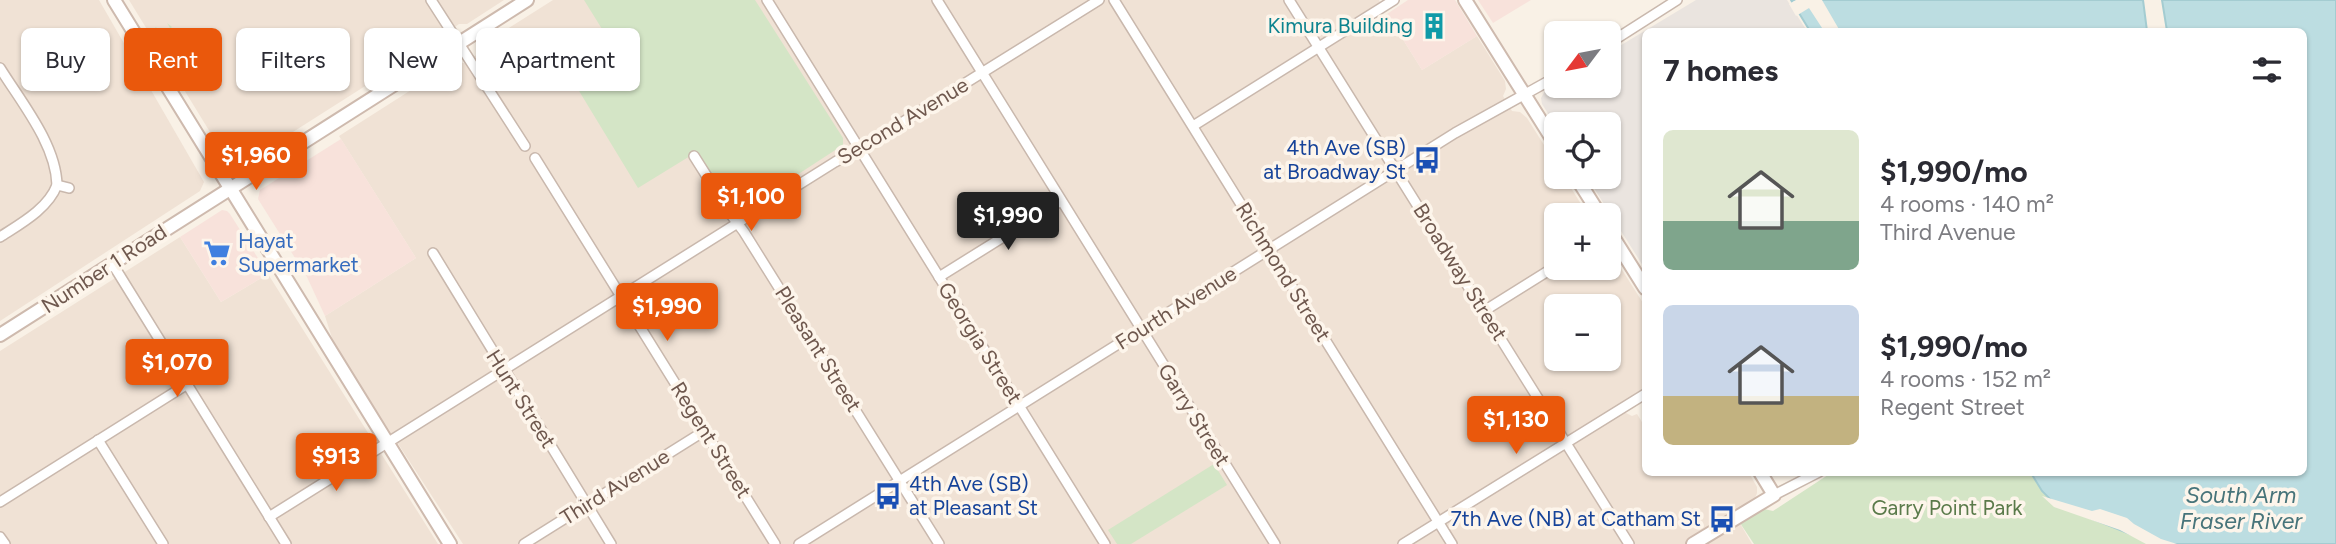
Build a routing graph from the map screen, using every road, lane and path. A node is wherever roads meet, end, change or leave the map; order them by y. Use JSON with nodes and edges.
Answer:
{"nodes":[{"id":1,"x":114,"y":0,"type":"edge"},
{"id":2,"x":431,"y":0,"type":"edge"},
{"id":3,"x":527,"y":0,"type":"edge"},
{"id":4,"x":766,"y":0,"type":"edge"},
{"id":5,"x":937,"y":0,"type":"edge"},
{"id":6,"x":1099,"y":0,"type":"edge"},
{"id":7,"x":1114,"y":0,"type":"edge"},
{"id":8,"x":1289,"y":0,"type":"edge"},
{"id":9,"x":1394,"y":0,"type":"edge"},
{"id":10,"x":1465,"y":0,"type":"edge"},
{"id":11,"x":1677,"y":0,"type":"edge"},
{"id":12,"x":450,"y":28,"type":"edge"},
{"id":13,"x":1621,"y":36,"type":"edge"},
{"id":14,"x":462,"y":42,"type":"edge"},
{"id":15,"x":462,"y":46,"type":"edge"},
{"id":16,"x":1318,"y":48,"type":"junction"},
{"id":17,"x":0,"y":68,"type":"edge"},
{"id":18,"x":981,"y":73,"type":"junction"},
{"id":19,"x":1544,"y":84,"type":"edge"},
{"id":20,"x":384,"y":91,"type":"edge"},
{"id":21,"x":1525,"y":95,"type":"junction"},
{"id":22,"x":1193,"y":126,"type":"junction"},
{"id":23,"x":1544,"y":126,"type":"edge"},
{"id":24,"x":525,"y":146,"type":"dead end"},
{"id":25,"x":859,"y":149,"type":"junction"},
{"id":26,"x":694,"y":156,"type":"dead end"},
{"id":27,"x":535,"y":158,"type":"dead end"},
{"id":28,"x":1397,"y":171,"type":"junction"},
{"id":29,"x":57,"y":185,"type":"junction"},
{"id":30,"x":69,"y":188,"type":"dead end"},
{"id":31,"x":229,"y":189,"type":"junction"},
{"id":32,"x":1061,"y":201,"type":"junction"},
{"id":33,"x":738,"y":224,"type":"junction"},
{"id":34,"x":0,"y":237,"type":"edge"},
{"id":35,"x":1621,"y":250,"type":"edge"},
{"id":36,"x":1269,"y":251,"type":"junction"},
{"id":37,"x":433,"y":253,"type":"dead end"},
{"id":38,"x":112,"y":263,"type":"junction"},
{"id":39,"x":1544,"y":273,"type":"edge"},
{"id":40,"x":939,"y":276,"type":"junction"},
{"id":41,"x":1642,"y":283,"type":"edge"},
{"id":42,"x":620,"y":298,"type":"junction"},
{"id":43,"x":1483,"y":311,"type":"junction"},
{"id":44,"x":1142,"y":330,"type":"junction"},
{"id":45,"x":0,"y":335,"type":"edge"},
{"id":46,"x":503,"y":371,"type":"junction"},
{"id":47,"x":186,"y":385,"type":"junction"},
{"id":48,"x":1642,"y":396,"type":"edge"},
{"id":49,"x":1018,"y":406,"type":"junction"},
{"id":50,"x":706,"y":430,"type":"junction"},
{"id":51,"x":98,"y":440,"type":"junction"},
{"id":52,"x":1567,"y":442,"type":"junction"},
{"id":53,"x":387,"y":443,"type":"junction"},
{"id":54,"x":1762,"y":476,"type":"edge"},
{"id":55,"x":1811,"y":476,"type":"edge"},
{"id":56,"x":900,"y":481,"type":"junction"},
{"id":57,"x":1774,"y":495,"type":"junction"},
{"id":58,"x":0,"y":502,"type":"edge"},
{"id":59,"x":587,"y":505,"type":"junction"},
{"id":60,"x":270,"y":517,"type":"junction"},
{"id":61,"x":1438,"y":522,"type":"junction"},
{"id":62,"x":0,"y":537,"type":"edge"},
{"id":63,"x":5,"y":544,"type":"edge"},
{"id":64,"x":163,"y":544,"type":"edge"},
{"id":65,"x":286,"y":544,"type":"edge"},
{"id":66,"x":450,"y":544,"type":"edge"},
{"id":67,"x":524,"y":544,"type":"edge"},
{"id":68,"x":611,"y":544,"type":"edge"},
{"id":69,"x":775,"y":544,"type":"edge"},
{"id":70,"x":799,"y":544,"type":"edge"},
{"id":71,"x":940,"y":544,"type":"edge"},
{"id":72,"x":1105,"y":544,"type":"edge"},
{"id":73,"x":1275,"y":544,"type":"edge"},
{"id":74,"x":1403,"y":544,"type":"edge"},
{"id":75,"x":1452,"y":544,"type":"edge"},
{"id":76,"x":1629,"y":544,"type":"edge"},
{"id":77,"x":1693,"y":544,"type":"edge"}],
"edges":[{"from":1,"to":31,"type":"street"},
{"from":2,"to":12,"type":"street"},
{"from":3,"to":14,"type":"street","name":"Number 1 Road"},
{"from":4,"to":25,"type":"street","name":"Georgia Street"},
{"from":5,"to":18,"type":"street","name":"Garry Street"},
{"from":6,"to":18,"type":"street","name":"Second Avenue"},
{"from":7,"to":22,"type":"street","name":"Richmond Street"},
{"from":8,"to":16,"type":"street","name":"Broadway Street"},
{"from":9,"to":16,"type":"street"},
{"from":10,"to":21,"type":"street"},
{"from":11,"to":13,"type":"street"},
{"from":15,"to":24,"type":"street"},
{"from":16,"to":22,"type":"street"},
{"from":16,"to":28,"type":"street","name":"Broadway Street"},
{"from":17,"to":29,"type":"street"},
{"from":18,"to":25,"type":"street","name":"Second Avenue"},
{"from":18,"to":32,"type":"street","name":"Garry Street"},
{"from":19,"to":21,"type":"street","name":"Fourth Avenue"},
{"from":20,"to":31,"type":"street","name":"Number 1 Road"},
{"from":21,"to":23,"type":"street"},
{"from":21,"to":28,"type":"street","name":"Fourth Avenue"},
{"from":22,"to":36,"type":"street","name":"Richmond Street"},
{"from":25,"to":33,"type":"street","name":"Second Avenue"},
{"from":25,"to":40,"type":"street","name":"Georgia Street"},
{"from":26,"to":33,"type":"street","name":"Pleasant Street"},
{"from":27,"to":42,"type":"street","name":"Regent Street"},
{"from":28,"to":36,"type":"street","name":"Fourth Avenue"},
{"from":28,"to":43,"type":"street","name":"Broadway Street"},
{"from":29,"to":30,"type":"street"},
{"from":29,"to":34,"type":"street"},
{"from":31,"to":38,"type":"street","name":"Number 1 Road"},
{"from":31,"to":53,"type":"street"},
{"from":32,"to":40,"type":"street"},
{"from":32,"to":44,"type":"street","name":"Garry Street"},
{"from":33,"to":42,"type":"street","name":"Second Avenue"},
{"from":33,"to":56,"type":"street","name":"Pleasant Street"},
{"from":35,"to":41,"type":"street"},
{"from":36,"to":44,"type":"street","name":"Fourth Avenue"},
{"from":36,"to":61,"type":"street","name":"Richmond Street"},
{"from":37,"to":46,"type":"street","name":"Hunt Street"},
{"from":38,"to":45,"type":"street","name":"Number 1 Road"},
{"from":38,"to":47,"type":"street"},
{"from":39,"to":43,"type":"street"},
{"from":40,"to":49,"type":"street","name":"Georgia Street"},
{"from":42,"to":46,"type":"street","name":"Second Avenue"},
{"from":42,"to":50,"type":"street","name":"Regent Street"},
{"from":43,"to":52,"type":"street","name":"Broadway Street"},
{"from":44,"to":49,"type":"street","name":"Fourth Avenue"},
{"from":44,"to":73,"type":"street","name":"Garry Street"},
{"from":46,"to":53,"type":"street","name":"Second Avenue"},
{"from":46,"to":59,"type":"street","name":"Hunt Street"},
{"from":47,"to":51,"type":"street"},
{"from":47,"to":60,"type":"street"},
{"from":48,"to":52,"type":"street"},
{"from":49,"to":56,"type":"street","name":"Fourth Avenue"},
{"from":49,"to":72,"type":"street","name":"Georgia Street"},
{"from":50,"to":59,"type":"street","name":"Third Avenue"},
{"from":50,"to":69,"type":"street","name":"Regent Street"},
{"from":51,"to":58,"type":"street"},
{"from":51,"to":64,"type":"street"},
{"from":52,"to":61,"type":"street"},
{"from":52,"to":76,"type":"street","name":"Broadway Street"},
{"from":53,"to":60,"type":"street","name":"Second Avenue"},
{"from":53,"to":66,"type":"street"},
{"from":54,"to":57,"type":"street"},
{"from":55,"to":57,"type":"street"},
{"from":56,"to":70,"type":"street","name":"Fourth Avenue"},
{"from":56,"to":71,"type":"street","name":"Pleasant Street"},
{"from":57,"to":77,"type":"street"},
{"from":59,"to":67,"type":"street","name":"Third Avenue"},
{"from":59,"to":68,"type":"street","name":"Hunt Street"},
{"from":60,"to":65,"type":"street"},
{"from":61,"to":74,"type":"street"},
{"from":61,"to":75,"type":"street","name":"Richmond Street"},
{"from":62,"to":63,"type":"street"}]}
